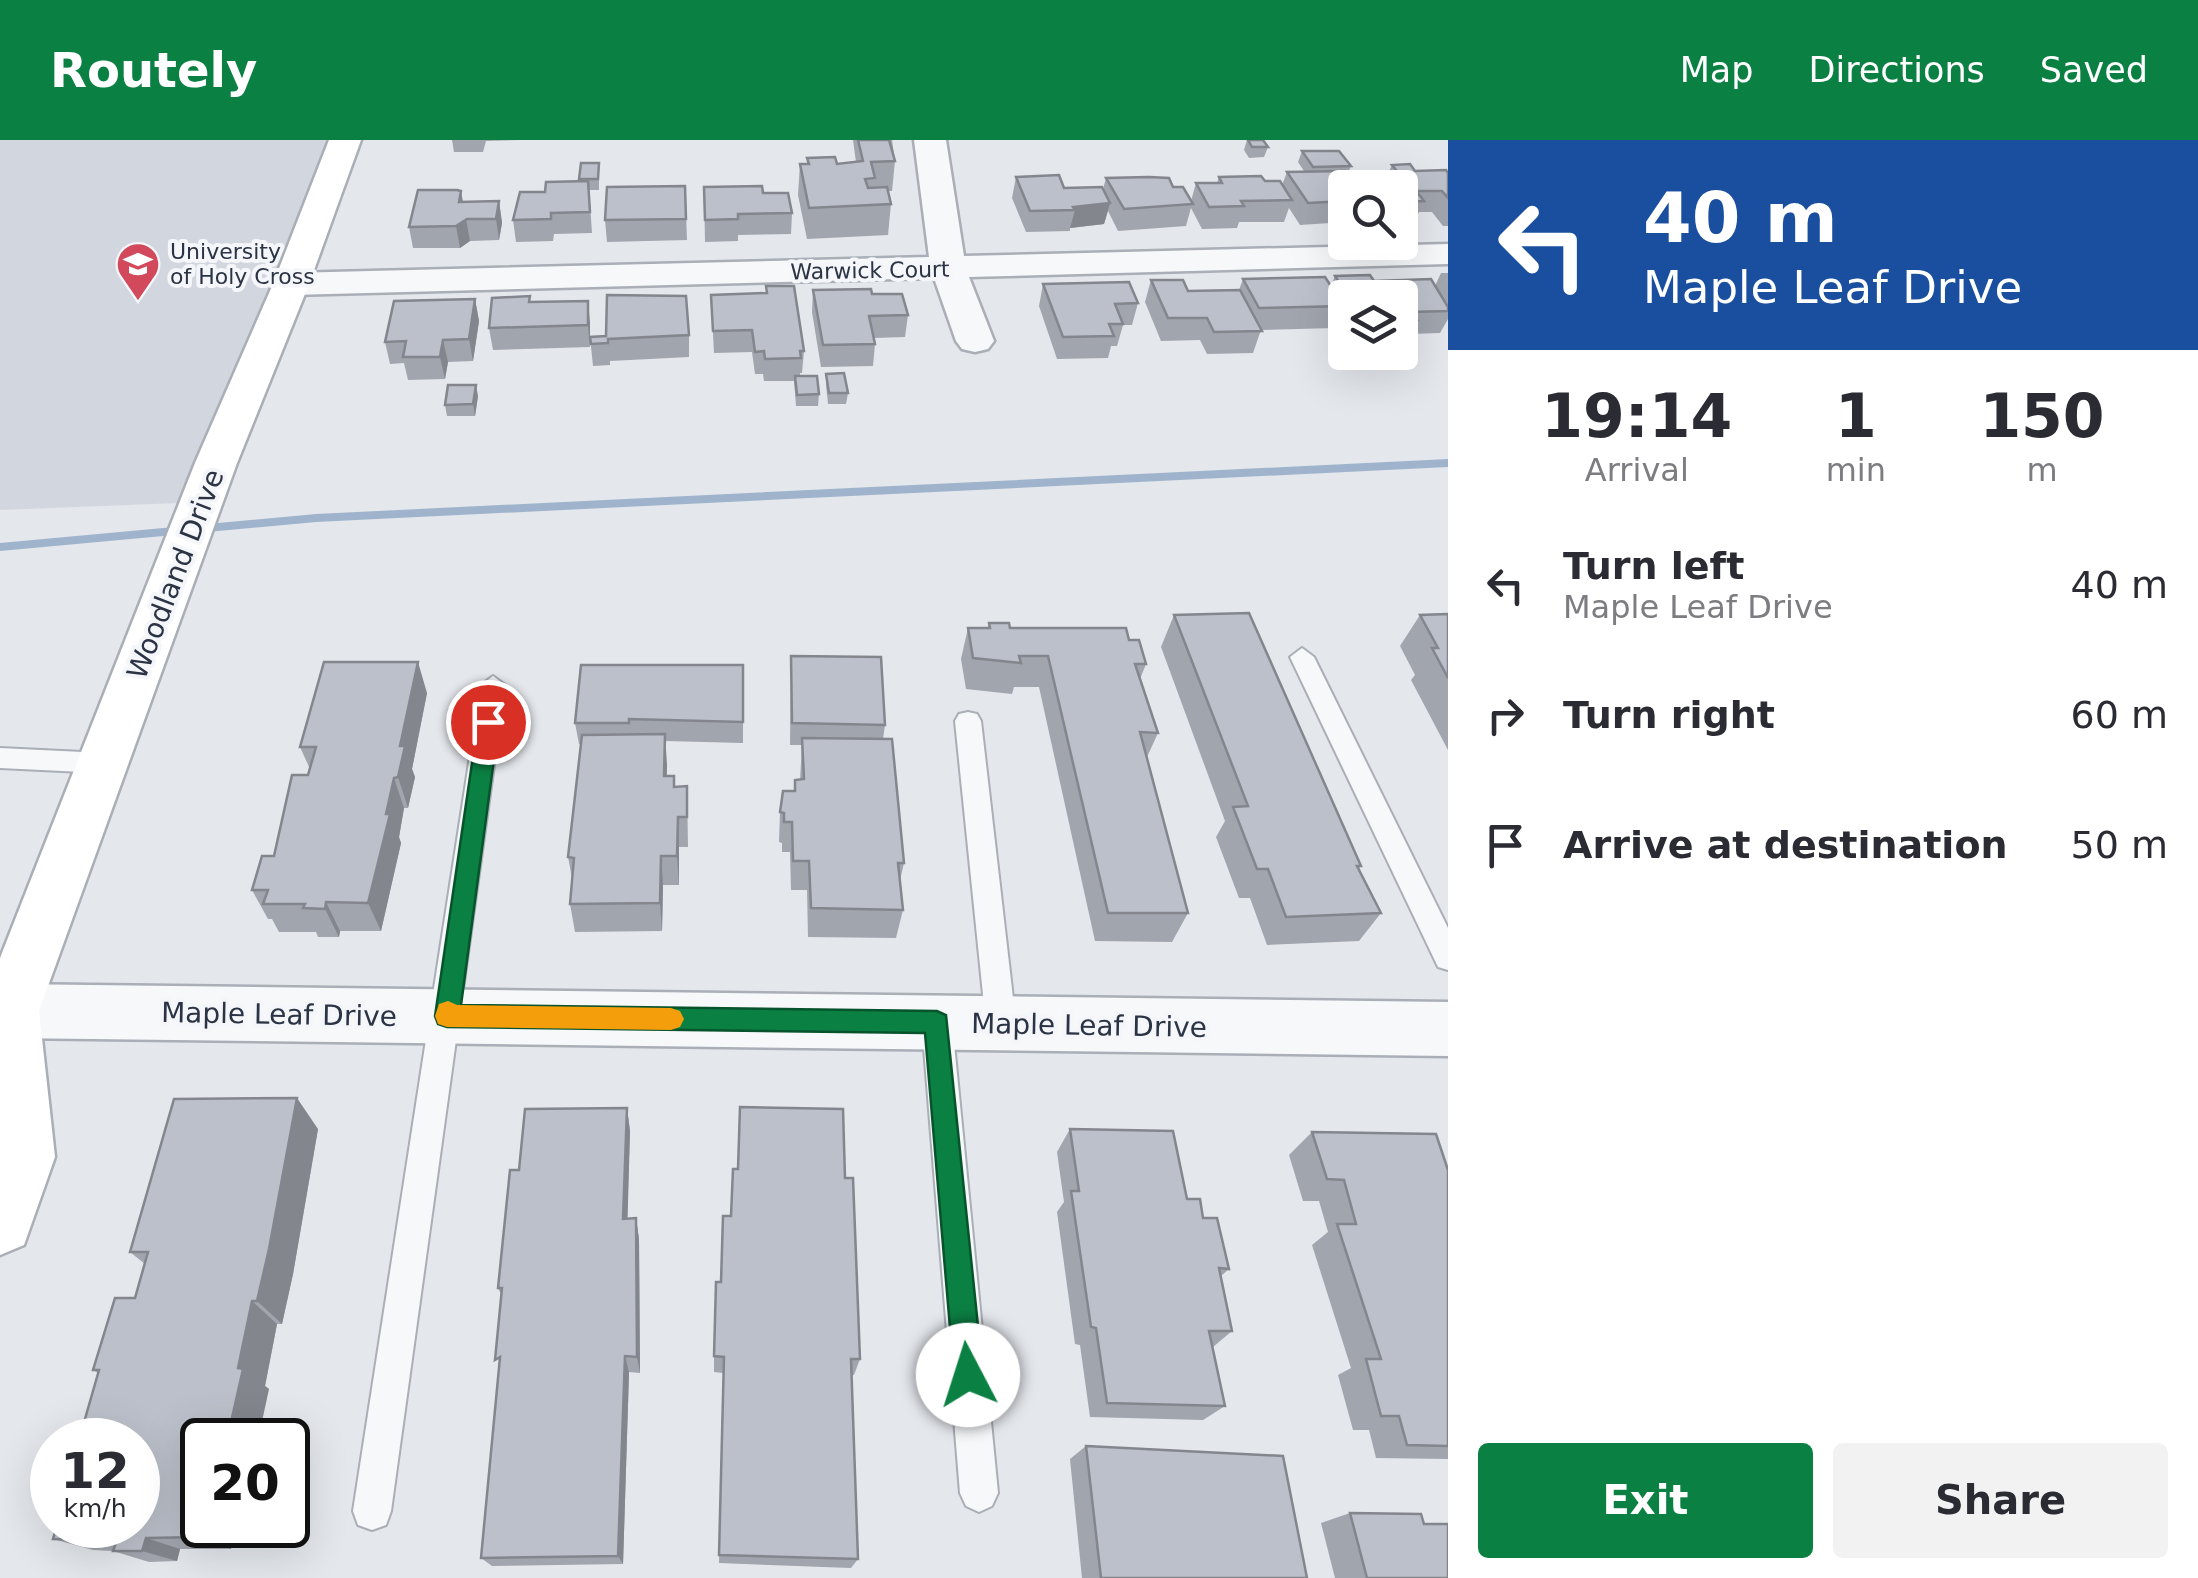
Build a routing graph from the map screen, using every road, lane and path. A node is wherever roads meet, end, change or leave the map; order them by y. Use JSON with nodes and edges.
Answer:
{"nodes":[{"id":1,"x":345,"y":140,"type":"edge"},
{"id":2,"x":930,"y":140,"type":"edge"},
{"id":3,"x":1448,"y":254,"type":"edge"},
{"id":4,"x":948,"y":268,"type":"junction"},
{"id":5,"x":291,"y":284,"type":"junction"},
{"id":6,"x":976,"y":341,"type":"dead end"},
{"id":7,"x":1302,"y":657,"type":"dead end"},
{"id":8,"x":493,"y":685,"type":"dead end"},
{"id":9,"x":968,"y":721,"type":"dead end"},
{"id":10,"x":0,"y":758,"type":"edge"},
{"id":11,"x":103,"y":763,"type":"junction"},
{"id":12,"x":1448,"y":958,"type":"edge"},
{"id":13,"x":5,"y":1016,"type":"edge"},
{"id":14,"x":447,"y":1016,"type":"junction"},
{"id":15,"x":937,"y":1022,"type":"junction"},
{"id":16,"x":1001,"y":1024,"type":"junction"},
{"id":17,"x":1448,"y":1030,"type":"edge"},
{"id":18,"x":0,"y":1222,"type":"edge"},
{"id":19,"x":979,"y":1493,"type":"dead end"},
{"id":20,"x":372,"y":1511,"type":"dead end"}],
"edges":[{"from":1,"to":5,"type":"main road","name":"Woodland Drive"},
{"from":2,"to":4,"type":"street"},
{"from":3,"to":4,"type":"street","name":"Warwick Court"},
{"from":4,"to":5,"type":"street","name":"Warwick Court"},
{"from":4,"to":6,"type":"street"},
{"from":5,"to":11,"type":"main road","name":"Woodland Drive"},
{"from":7,"to":12,"type":"lane"},
{"from":8,"to":14,"type":"lane"},
{"from":9,"to":16,"type":"lane"},
{"from":10,"to":11,"type":"lane"},
{"from":11,"to":13,"type":"main road","name":"Woodland Drive"},
{"from":13,"to":14,"type":"street","name":"Maple Leaf Drive"},
{"from":13,"to":18,"type":"main road","name":"Woodland Drive"},
{"from":14,"to":15,"type":"street","name":"Maple Leaf Drive"},
{"from":14,"to":20,"type":"lane"},
{"from":15,"to":16,"type":"street","name":"Maple Leaf Drive"},
{"from":15,"to":19,"type":"lane"},
{"from":16,"to":17,"type":"street","name":"Maple Leaf Drive"}]}
